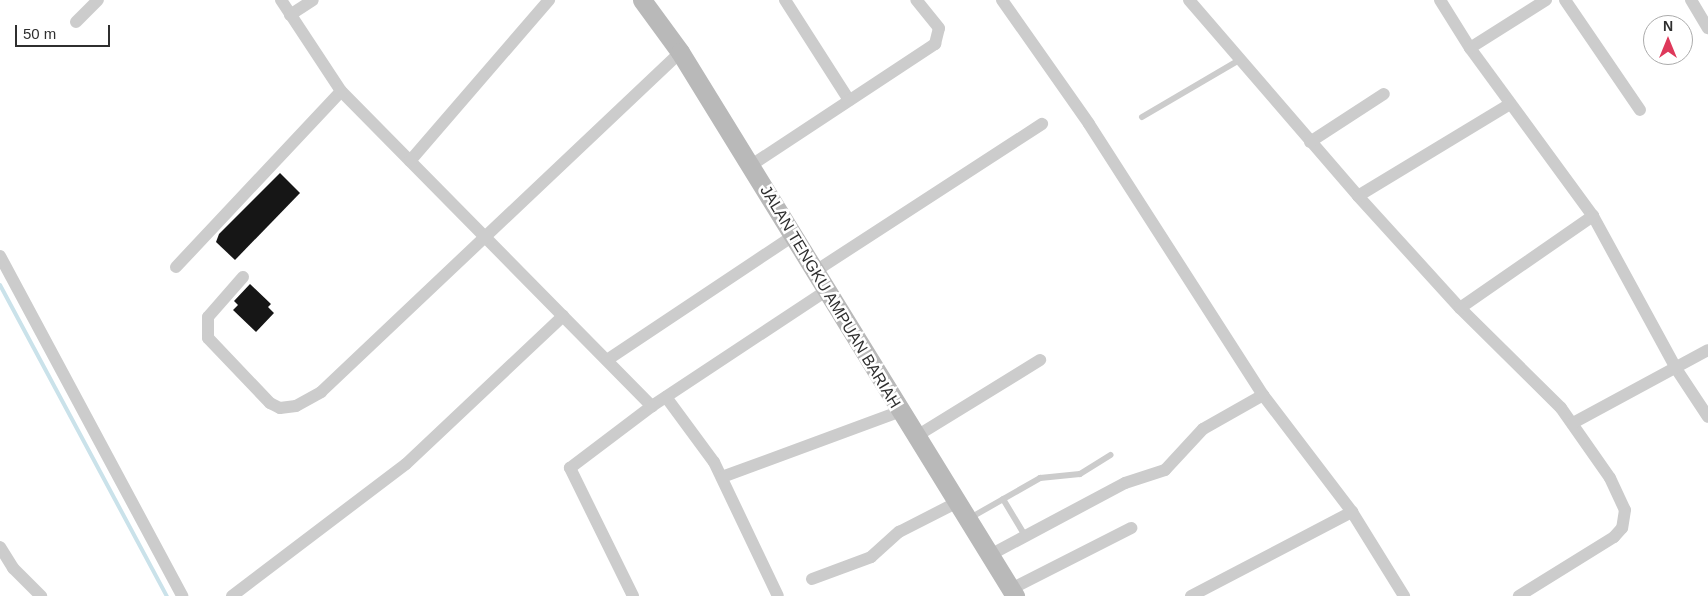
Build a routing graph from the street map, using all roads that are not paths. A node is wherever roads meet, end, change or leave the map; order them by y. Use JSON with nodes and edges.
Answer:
{"nodes":[{"id":1,"x":98,"y":0,"type":"edge"},
{"id":2,"x":281,"y":0,"type":"edge"},
{"id":3,"x":313,"y":0,"type":"edge"},
{"id":4,"x":549,"y":0,"type":"edge"},
{"id":5,"x":642,"y":0,"type":"edge"},
{"id":6,"x":785,"y":0,"type":"edge"},
{"id":7,"x":916,"y":0,"type":"edge"},
{"id":8,"x":1002,"y":0,"type":"edge"},
{"id":9,"x":1189,"y":0,"type":"edge"},
{"id":10,"x":1440,"y":0,"type":"edge"},
{"id":11,"x":1546,"y":0,"type":"edge"},
{"id":12,"x":1565,"y":0,"type":"edge"},
{"id":13,"x":1691,"y":0,"type":"edge"},
{"id":14,"x":290,"y":15,"type":"junction"},
{"id":15,"x":76,"y":22,"type":"dead end"},
{"id":16,"x":1706,"y":22,"type":"edge"},
{"id":17,"x":1470,"y":48,"type":"junction"},
{"id":18,"x":680,"y":52,"type":"junction"},
{"id":19,"x":1242,"y":58,"type":"junction"},
{"id":20,"x":341,"y":91,"type":"junction"},
{"id":21,"x":1384,"y":94,"type":"dead end"},
{"id":22,"x":849,"y":100,"type":"junction"},
{"id":23,"x":1510,"y":104,"type":"junction"},
{"id":24,"x":1640,"y":110,"type":"dead end"},
{"id":25,"x":1142,"y":117,"type":"dead end"},
{"id":26,"x":1042,"y":124,"type":"dead end"},
{"id":27,"x":1310,"y":142,"type":"junction"},
{"id":28,"x":410,"y":161,"type":"junction"},
{"id":29,"x":750,"y":166,"type":"junction"},
{"id":30,"x":1358,"y":196,"type":"junction"},
{"id":31,"x":1593,"y":216,"type":"junction"},
{"id":32,"x":485,"y":236,"type":"junction"},
{"id":33,"x":793,"y":236,"type":"junction"},
{"id":34,"x":0,"y":256,"type":"edge"},
{"id":35,"x":176,"y":267,"type":"dead end"},
{"id":36,"x":814,"y":272,"type":"junction"},
{"id":37,"x":244,"y":277,"type":"dead end"},
{"id":38,"x":826,"y":291,"type":"junction"},
{"id":39,"x":1460,"y":308,"type":"junction"},
{"id":40,"x":563,"y":316,"type":"junction"},
{"id":41,"x":1708,"y":350,"type":"edge"},
{"id":42,"x":607,"y":360,"type":"junction"},
{"id":43,"x":1040,"y":360,"type":"dead end"},
{"id":44,"x":1677,"y":370,"type":"junction"},
{"id":45,"x":1263,"y":396,"type":"junction"},
{"id":46,"x":666,"y":397,"type":"junction"},
{"id":47,"x":652,"y":406,"type":"junction"},
{"id":48,"x":899,"y":412,"type":"junction"},
{"id":49,"x":1708,"y":417,"type":"edge"},
{"id":50,"x":1573,"y":423,"type":"junction"},
{"id":51,"x":915,"y":437,"type":"junction"},
{"id":52,"x":1110,"y":455,"type":"dead end"},
{"id":53,"x":722,"y":476,"type":"junction"},
{"id":54,"x":1003,"y":499,"type":"junction"},
{"id":55,"x":956,"y":503,"type":"junction"},
{"id":56,"x":1352,"y":512,"type":"junction"},
{"id":57,"x":969,"y":519,"type":"junction"},
{"id":58,"x":1131,"y":528,"type":"dead end"},
{"id":59,"x":1024,"y":534,"type":"junction"},
{"id":60,"x":0,"y":547,"type":"edge"},
{"id":61,"x":990,"y":555,"type":"junction"},
{"id":62,"x":812,"y":579,"type":"dead end"},
{"id":63,"x":1013,"y":592,"type":"edge"},
{"id":64,"x":628,"y":594,"type":"edge"},
{"id":65,"x":41,"y":596,"type":"edge"},
{"id":66,"x":182,"y":596,"type":"edge"},
{"id":67,"x":232,"y":596,"type":"edge"},
{"id":68,"x":778,"y":596,"type":"edge"},
{"id":69,"x":1191,"y":596,"type":"edge"},
{"id":70,"x":1404,"y":596,"type":"edge"},
{"id":71,"x":1518,"y":596,"type":"edge"}],
"edges":[{"from":1,"to":15,"type":"street"},
{"from":2,"to":14,"type":"street"},
{"from":3,"to":14,"type":"street"},
{"from":4,"to":28,"type":"street"},
{"from":5,"to":18,"type":"main road","name":"JALAN TENGKU AMPUAN BARIAH"},
{"from":6,"to":22,"type":"street"},
{"from":7,"to":22,"type":"street"},
{"from":8,"to":45,"type":"street"},
{"from":9,"to":19,"type":"street"},
{"from":10,"to":17,"type":"street"},
{"from":11,"to":17,"type":"street"},
{"from":12,"to":24,"type":"street"},
{"from":13,"to":16,"type":"street"},
{"from":14,"to":20,"type":"street"},
{"from":17,"to":23,"type":"street"},
{"from":18,"to":29,"type":"main road","name":"JALAN TENGKU AMPUAN BARIAH"},
{"from":18,"to":32,"type":"street"},
{"from":19,"to":25,"type":"lane"},
{"from":19,"to":27,"type":"street"},
{"from":20,"to":28,"type":"street"},
{"from":20,"to":35,"type":"street"},
{"from":21,"to":27,"type":"street"},
{"from":22,"to":29,"type":"street"},
{"from":23,"to":30,"type":"street"},
{"from":23,"to":31,"type":"street"},
{"from":26,"to":36,"type":"street"},
{"from":27,"to":30,"type":"street"},
{"from":28,"to":32,"type":"street"},
{"from":29,"to":33,"type":"main road","name":"JALAN TENGKU AMPUAN BARIAH"},
{"from":30,"to":39,"type":"street"},
{"from":31,"to":39,"type":"street"},
{"from":31,"to":44,"type":"street"},
{"from":32,"to":37,"type":"street"},
{"from":32,"to":40,"type":"street"},
{"from":33,"to":36,"type":"main road","name":"JALAN TENGKU AMPUAN BARIAH"},
{"from":33,"to":42,"type":"street"},
{"from":34,"to":66,"type":"street"},
{"from":36,"to":38,"type":"main road","name":"JALAN TENGKU AMPUAN BARIAH"},
{"from":38,"to":46,"type":"street"},
{"from":38,"to":48,"type":"main road","name":"JALAN TENGKU AMPUAN BARIAH"},
{"from":39,"to":50,"type":"street"},
{"from":40,"to":42,"type":"street"},
{"from":40,"to":67,"type":"street"},
{"from":41,"to":44,"type":"street"},
{"from":42,"to":47,"type":"street"},
{"from":43,"to":51,"type":"street"},
{"from":44,"to":49,"type":"street"},
{"from":44,"to":50,"type":"street"},
{"from":45,"to":56,"type":"street"},
{"from":45,"to":59,"type":"street"},
{"from":46,"to":47,"type":"street"},
{"from":46,"to":53,"type":"street"},
{"from":47,"to":64,"type":"street"},
{"from":48,"to":51,"type":"main road","name":"JALAN TENGKU AMPUAN BARIAH"},
{"from":48,"to":53,"type":"street"},
{"from":50,"to":71,"type":"street"},
{"from":51,"to":55,"type":"main road","name":"JALAN TENGKU AMPUAN BARIAH"},
{"from":52,"to":54,"type":"lane"},
{"from":53,"to":68,"type":"street"},
{"from":54,"to":57,"type":"lane"},
{"from":54,"to":59,"type":"lane"},
{"from":55,"to":57,"type":"main road","name":"JALAN TENGKU AMPUAN BARIAH"},
{"from":55,"to":62,"type":"street"},
{"from":56,"to":69,"type":"street"},
{"from":56,"to":70,"type":"street"},
{"from":57,"to":61,"type":"main road","name":"JALAN TENGKU AMPUAN BARIAH"},
{"from":58,"to":63,"type":"street"},
{"from":59,"to":61,"type":"street"},
{"from":60,"to":65,"type":"street"},
{"from":61,"to":63,"type":"main road","name":"JALAN TENGKU AMPUAN BARIAH"}]}
